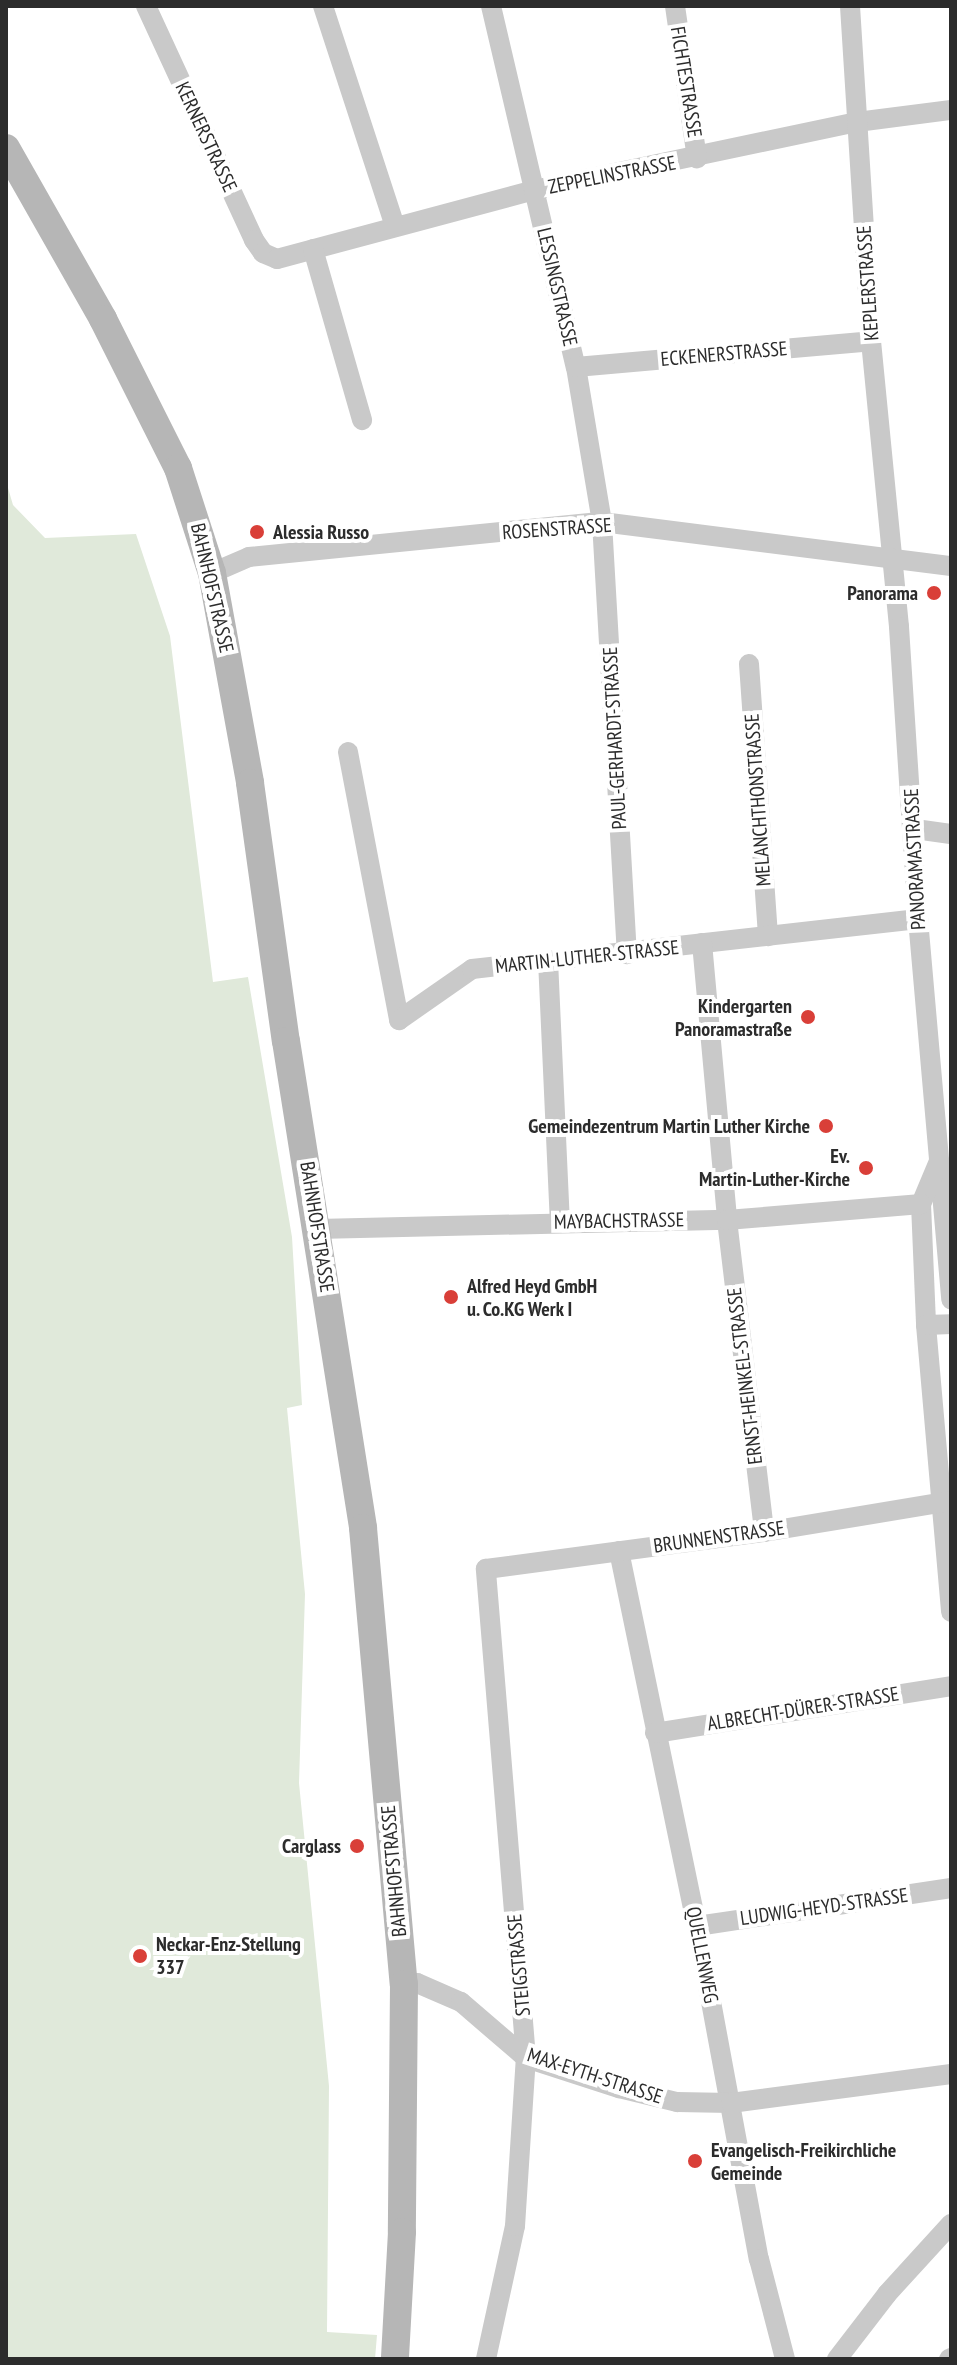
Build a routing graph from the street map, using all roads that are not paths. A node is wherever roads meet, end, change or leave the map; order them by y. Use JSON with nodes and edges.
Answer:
{"nodes":[{"id":1,"x":146,"y":6,"type":"edge"},
{"id":2,"x":323,"y":6,"type":"edge"},
{"id":3,"x":491,"y":6,"type":"edge"},
{"id":4,"x":675,"y":6,"type":"edge"},
{"id":5,"x":850,"y":6,"type":"edge"},
{"id":6,"x":951,"y":110,"type":"edge"},
{"id":7,"x":857,"y":122,"type":"junction"},
{"id":8,"x":6,"y":148,"type":"edge"},
{"id":9,"x":697,"y":158,"type":"junction"},
{"id":10,"x":534,"y":190,"type":"junction"},
{"id":11,"x":395,"y":226,"type":"junction"},
{"id":12,"x":313,"y":249,"type":"junction"},
{"id":13,"x":277,"y":259,"type":"joint"},
{"id":14,"x":871,"y":341,"type":"junction"},
{"id":15,"x":576,"y":367,"type":"junction"},
{"id":16,"x":362,"y":420,"type":"dead end"},
{"id":17,"x":602,"y":522,"type":"junction"},
{"id":18,"x":894,"y":560,"type":"junction"},
{"id":19,"x":951,"y":566,"type":"edge"},
{"id":20,"x":212,"y":573,"type":"junction"},
{"id":21,"x":749,"y":664,"type":"dead end"},
{"id":22,"x":348,"y":752,"type":"dead end"},
{"id":23,"x":915,"y":829,"type":"junction"},
{"id":24,"x":951,"y":834,"type":"edge"},
{"id":25,"x":918,"y":919,"type":"junction"},
{"id":26,"x":768,"y":936,"type":"junction"},
{"id":27,"x":702,"y":943,"type":"junction"},
{"id":28,"x":627,"y":954,"type":"junction"},
{"id":29,"x":548,"y":960,"type":"junction"},
{"id":30,"x":940,"y":1157,"type":"junction"},
{"id":31,"x":921,"y":1204,"type":"junction"},
{"id":32,"x":727,"y":1220,"type":"junction"},
{"id":33,"x":560,"y":1221,"type":"junction"},
{"id":34,"x":317,"y":1229,"type":"junction"},
{"id":35,"x":951,"y":1300,"type":"edge"},
{"id":36,"x":951,"y":1324,"type":"edge"},
{"id":37,"x":926,"y":1325,"type":"junction"},
{"id":38,"x":946,"y":1501,"type":"edge"},
{"id":39,"x":764,"y":1532,"type":"junction"},
{"id":40,"x":619,"y":1551,"type":"junction"},
{"id":41,"x":486,"y":1569,"type":"joint"},
{"id":42,"x":951,"y":1612,"type":"edge"},
{"id":43,"x":951,"y":1686,"type":"edge"},
{"id":44,"x":655,"y":1733,"type":"junction"},
{"id":45,"x":951,"y":1888,"type":"edge"},
{"id":46,"x":697,"y":1926,"type":"junction"},
{"id":47,"x":404,"y":1984,"type":"junction"},
{"id":48,"x":526,"y":2058,"type":"junction"},
{"id":49,"x":951,"y":2074,"type":"edge"},
{"id":50,"x":731,"y":2103,"type":"junction"},
{"id":51,"x":951,"y":2224,"type":"edge"},
{"id":52,"x":395,"y":2359,"type":"edge"},
{"id":53,"x":486,"y":2359,"type":"edge"},
{"id":54,"x":785,"y":2359,"type":"edge"},
{"id":55,"x":837,"y":2359,"type":"edge"}],
"edges":[{"from":1,"to":13,"type":"street","name":"KERNERSTRASSE"},
{"from":2,"to":11,"type":"street"},
{"from":3,"to":10,"type":"street","name":"LESSINGSTRASSE"},
{"from":4,"to":9,"type":"street","name":"FICHTESTRASSE"},
{"from":5,"to":7,"type":"street","name":"KEPLERSTRASSE"},
{"from":6,"to":7,"type":"street","name":"ZEPPELINSTRASSE"},
{"from":7,"to":9,"type":"street","name":"ZEPPELINSTRASSE"},
{"from":7,"to":14,"type":"street","name":"KEPLERSTRASSE"},
{"from":8,"to":20,"type":"street","name":"BAHNHOFSTRASSE"},
{"from":9,"to":10,"type":"street","name":"ZEPPELINSTRASSE"},
{"from":10,"to":11,"type":"street","name":"ZEPPELINSTRASSE"},
{"from":10,"to":15,"type":"street","name":"LESSINGSTRASSE"},
{"from":11,"to":12,"type":"street","name":"ZEPPELINSTRASSE"},
{"from":12,"to":13,"type":"street","name":"ZEPPELINSTRASSE"},
{"from":12,"to":16,"type":"street"},
{"from":14,"to":15,"type":"street","name":"ECKENERSTRASSE"},
{"from":14,"to":18,"type":"street","name":"KEPLERSTRASSE"},
{"from":15,"to":17,"type":"street","name":"LESSINGSTRASSE"},
{"from":17,"to":18,"type":"street","name":"ROSENSTRASSE"},
{"from":17,"to":20,"type":"street","name":"ROSENSTRASSE"},
{"from":17,"to":28,"type":"street","name":"PAUL-GERHARDT-STRASSE"},
{"from":18,"to":19,"type":"street","name":"ROSENSTRASSE"},
{"from":18,"to":23,"type":"street","name":"PANORAMASTRASSE"},
{"from":20,"to":34,"type":"street","name":"BAHNHOFSTRASSE"},
{"from":21,"to":26,"type":"street","name":"MELANCHTHONSTRASSE"},
{"from":22,"to":29,"type":"street","name":"MARTIN-LUTHER-STRASSE"},
{"from":23,"to":24,"type":"street"},
{"from":23,"to":25,"type":"street","name":"PANORAMASTRASSE"},
{"from":25,"to":26,"type":"street","name":"MARTIN-LUTHER-STRASSE"},
{"from":25,"to":30,"type":"street","name":"PANORAMASTRASSE"},
{"from":26,"to":27,"type":"street","name":"MARTIN-LUTHER-STRASSE"},
{"from":27,"to":28,"type":"street","name":"MARTIN-LUTHER-STRASSE"},
{"from":27,"to":32,"type":"street","name":"ERNST-HEINKEL-STRASSE"},
{"from":28,"to":29,"type":"street","name":"MARTIN-LUTHER-STRASSE"},
{"from":29,"to":33,"type":"street"},
{"from":30,"to":31,"type":"street","name":"PANORAMASTRASSE"},
{"from":30,"to":35,"type":"street","name":"PANORAMASTRASSE"},
{"from":31,"to":32,"type":"street","name":"MAYBACHSTRASSE"},
{"from":31,"to":37,"type":"street","name":"PANORAMASTRASSE"},
{"from":32,"to":33,"type":"street","name":"MAYBACHSTRASSE"},
{"from":32,"to":39,"type":"street","name":"ERNST-HEINKEL-STRASSE"},
{"from":33,"to":34,"type":"street","name":"MAYBACHSTRASSE"},
{"from":34,"to":47,"type":"street","name":"BAHNHOFSTRASSE"},
{"from":36,"to":37,"type":"street"},
{"from":37,"to":38,"type":"street","name":"PANORAMASTRASSE"},
{"from":38,"to":39,"type":"street","name":"BRUNNENSTRASSE"},
{"from":38,"to":42,"type":"street","name":"PANORAMASTRASSE"},
{"from":39,"to":40,"type":"street","name":"BRUNNENSTRASSE"},
{"from":40,"to":41,"type":"street","name":"BRUNNENSTRASSE"},
{"from":40,"to":44,"type":"street","name":"QUELLENWEG"},
{"from":41,"to":48,"type":"street","name":"STEIGSTRASSE"},
{"from":43,"to":44,"type":"street","name":"ALBRECHT-DÜRER-STRASSE"},
{"from":44,"to":46,"type":"street","name":"QUELLENWEG"},
{"from":45,"to":46,"type":"street","name":"LUDWIG-HEYD-STRASSE"},
{"from":46,"to":50,"type":"street","name":"QUELLENWEG"},
{"from":47,"to":48,"type":"street","name":"MAX-EYTH-STRASSE"},
{"from":47,"to":52,"type":"street","name":"BAHNHOFSTRASSE"},
{"from":48,"to":50,"type":"street","name":"MAX-EYTH-STRASSE"},
{"from":48,"to":53,"type":"street","name":"STEIGSTRASSE"},
{"from":49,"to":50,"type":"street","name":"MAX-EYTH-STRASSE"},
{"from":50,"to":54,"type":"street","name":"QUELLENWEG"},
{"from":51,"to":55,"type":"street"}]}
